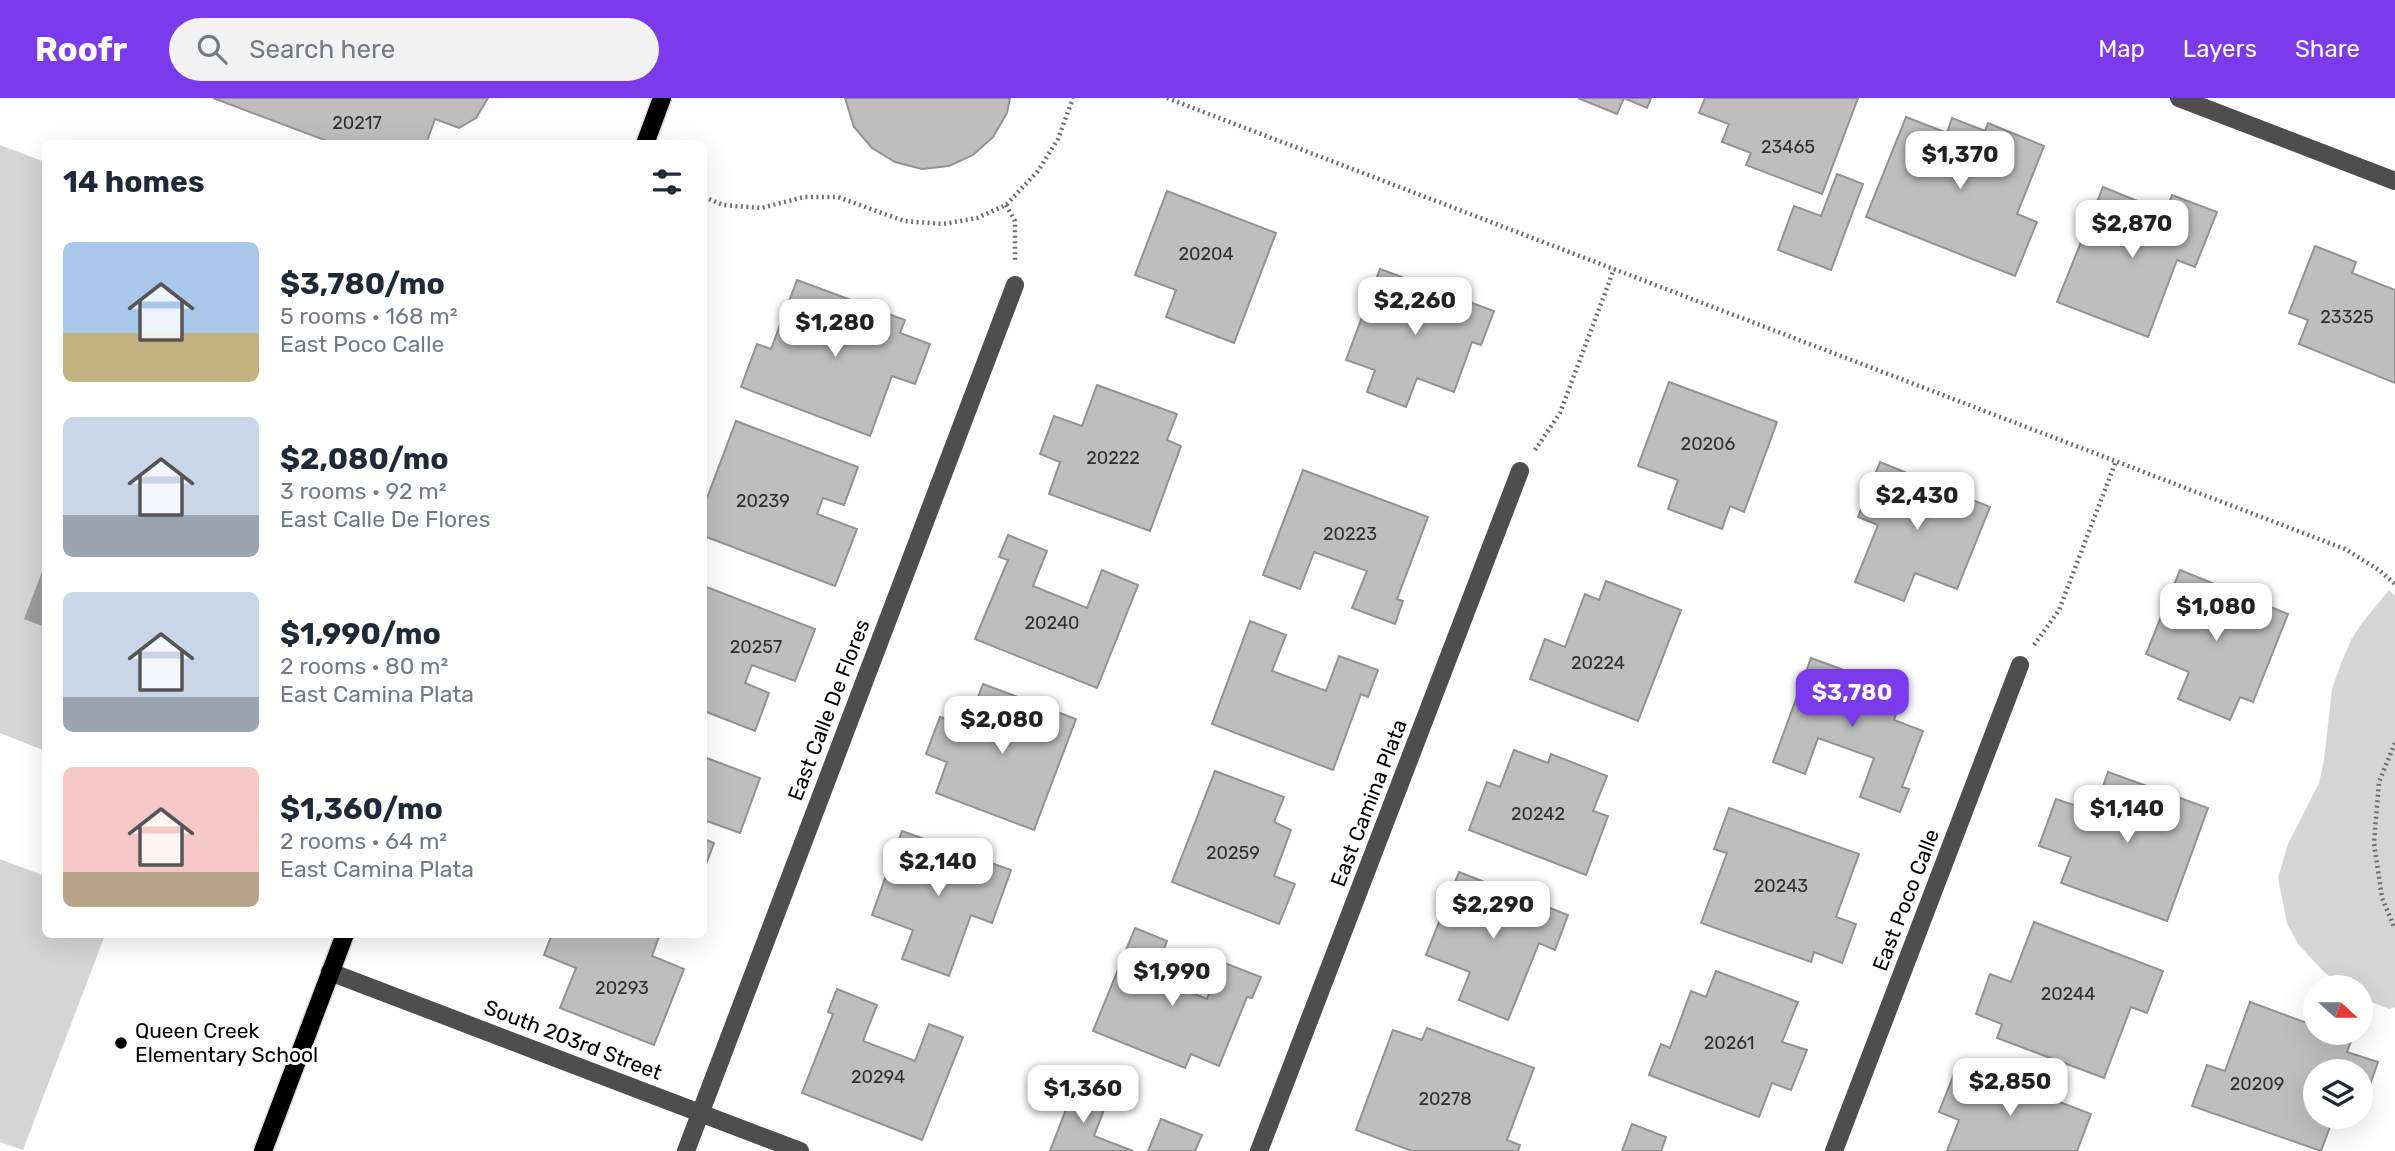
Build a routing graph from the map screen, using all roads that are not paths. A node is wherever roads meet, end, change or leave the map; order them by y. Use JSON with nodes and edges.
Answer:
{"nodes":[{"id":1,"x":662,"y":98,"type":"edge"},
{"id":2,"x":2179,"y":98,"type":"edge"},
{"id":3,"x":646,"y":140,"type":"edge"},
{"id":4,"x":2395,"y":181,"type":"edge"},
{"id":5,"x":1016,"y":285,"type":"road end"},
{"id":6,"x":1520,"y":471,"type":"road end"},
{"id":7,"x":2020,"y":665,"type":"road end"},
{"id":8,"x":343,"y":938,"type":"edge"},
{"id":9,"x":330,"y":972,"type":"junction"},
{"id":10,"x":700,"y":1113,"type":"junction"},
{"id":11,"x":262,"y":1151,"type":"edge"},
{"id":12,"x":685,"y":1151,"type":"edge"},
{"id":13,"x":800,"y":1151,"type":"edge"},
{"id":14,"x":1259,"y":1151,"type":"edge"},
{"id":15,"x":1834,"y":1151,"type":"edge"}],
"edges":[{"from":1,"to":3,"type":"main road"},
{"from":2,"to":4,"type":"street"},
{"from":5,"to":10,"type":"street","name":"East Calle De Flores"},
{"from":6,"to":14,"type":"street","name":"East Camina Plata"},
{"from":7,"to":15,"type":"street","name":"East Poco Calle"},
{"from":8,"to":9,"type":"main road"},
{"from":9,"to":10,"type":"street","name":"South 203rd Street"},
{"from":9,"to":11,"type":"main road"},
{"from":10,"to":12,"type":"street","name":"East Calle De Flores"},
{"from":10,"to":13,"type":"street","name":"South 203rd Street"}]}
